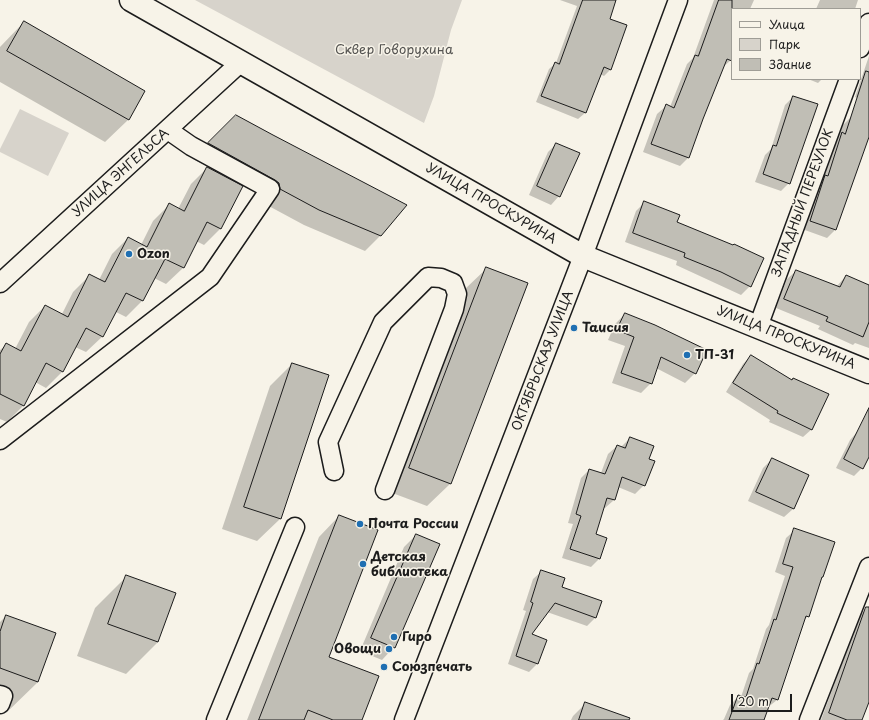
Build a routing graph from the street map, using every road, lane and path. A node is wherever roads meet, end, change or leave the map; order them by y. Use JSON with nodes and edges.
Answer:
{"nodes":[{"id":1,"x":131,"y":0,"type":"edge"},
{"id":2,"x":678,"y":0,"type":"edge"},
{"id":3,"x":869,"y":23,"type":"edge"},
{"id":4,"x":861,"y":45,"type":"edge"},
{"id":5,"x":241,"y":62,"type":"junction"},
{"id":6,"x":849,"y":80,"type":"edge"},
{"id":7,"x":168,"y":130,"type":"junction"},
{"id":8,"x":583,"y":256,"type":"junction"},
{"id":9,"x":0,"y":283,"type":"edge"},
{"id":10,"x":758,"y":327,"type":"junction"},
{"id":11,"x":869,"y":372,"type":"edge"},
{"id":12,"x":0,"y":440,"type":"edge"},
{"id":13,"x":334,"y":471,"type":"dead end"},
{"id":14,"x":385,"y":490,"type":"dead end"},
{"id":15,"x":296,"y":536,"type":"dead end"},
{"id":16,"x":869,"y":567,"type":"edge"},
{"id":17,"x":0,"y":695,"type":"edge"},
{"id":18,"x":0,"y":704,"type":"edge"},
{"id":19,"x":224,"y":711,"type":"edge"},
{"id":20,"x":404,"y":720,"type":"edge"},
{"id":21,"x":808,"y":720,"type":"edge"}],
"edges":[{"from":1,"to":5,"type":"street","name":"УЛИЦА ПРОСКУРИНА"},
{"from":2,"to":8,"type":"street","name":"ОКТЯБРЬСКАЯ УЛИЦА"},
{"from":3,"to":4,"type":"street"},
{"from":5,"to":7,"type":"street","name":"УЛИЦА ЭНГЕЛЬСА"},
{"from":5,"to":8,"type":"street","name":"УЛИЦА ПРОСКУРИНА"},
{"from":6,"to":10,"type":"street","name":"ЗАПАДНЫЙ ПЕРЕУЛОК"},
{"from":7,"to":9,"type":"street","name":"УЛИЦА ЭНГЕЛЬСА"},
{"from":7,"to":12,"type":"street"},
{"from":8,"to":10,"type":"street","name":"УЛИЦА ПРОСКУРИНА"},
{"from":8,"to":20,"type":"street","name":"ОКТЯБРЬСКАЯ УЛИЦА"},
{"from":10,"to":11,"type":"street","name":"УЛИЦА ПРОСКУРИНА"},
{"from":13,"to":14,"type":"street"},
{"from":15,"to":19,"type":"street"},
{"from":16,"to":21,"type":"street"},
{"from":17,"to":18,"type":"street"}]}
